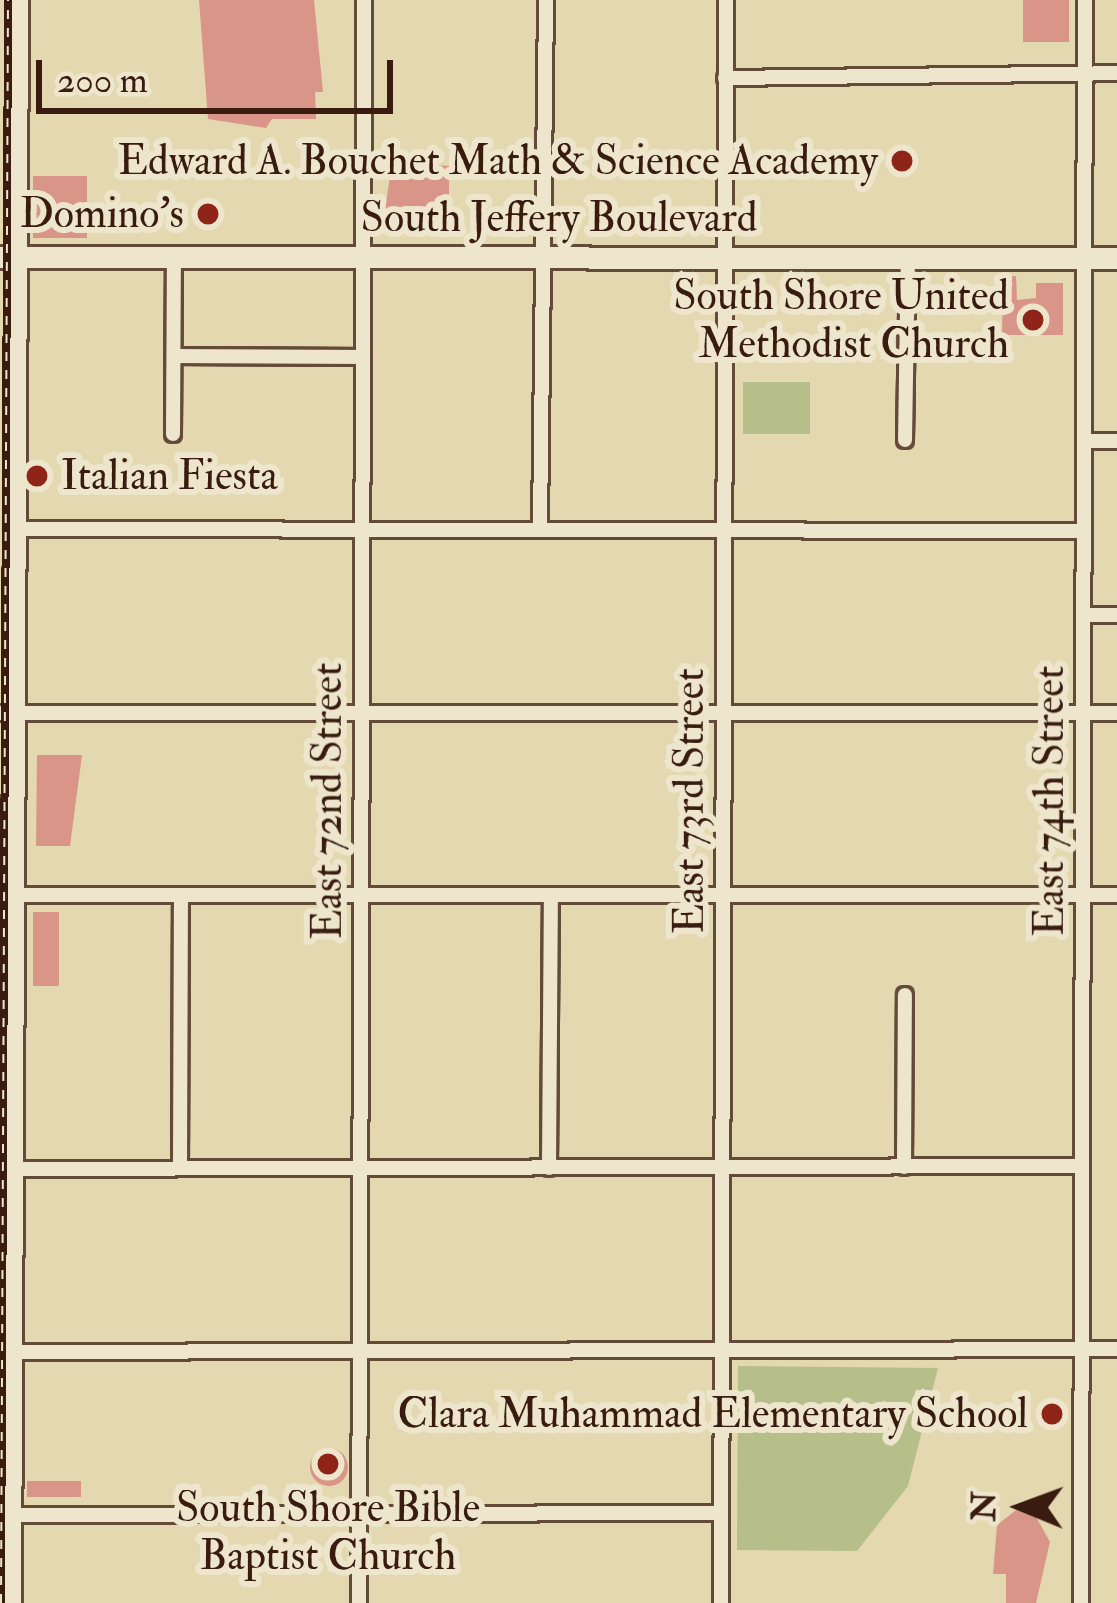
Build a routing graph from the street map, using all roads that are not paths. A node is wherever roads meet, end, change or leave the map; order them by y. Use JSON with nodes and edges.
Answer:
{"nodes":[{"id":1,"x":17,"y":0,"type":"edge"},
{"id":2,"x":364,"y":0,"type":"edge"},
{"id":3,"x":546,"y":0,"type":"edge"},
{"id":4,"x":726,"y":0,"type":"edge"},
{"id":5,"x":1085,"y":0,"type":"edge"},
{"id":6,"x":1084,"y":73,"type":"junction"},
{"id":7,"x":1117,"y":74,"type":"edge"},
{"id":8,"x":9,"y":76,"type":"edge"},
{"id":9,"x":725,"y":78,"type":"junction"},
{"id":10,"x":174,"y":257,"type":"junction"},
{"id":11,"x":363,"y":257,"type":"junction"},
{"id":12,"x":542,"y":257,"type":"junction"},
{"id":13,"x":725,"y":257,"type":"junction"},
{"id":14,"x":908,"y":257,"type":"junction"},
{"id":15,"x":9,"y":258,"type":"edge"},
{"id":16,"x":1084,"y":258,"type":"junction"},
{"id":17,"x":1117,"y":258,"type":"edge"},
{"id":18,"x":173,"y":356,"type":"junction"},
{"id":19,"x":362,"y":356,"type":"junction"},
{"id":20,"x":173,"y":434,"type":"dead end"},
{"id":21,"x":905,"y":440,"type":"dead end"},
{"id":22,"x":1117,"y":440,"type":"edge"},
{"id":23,"x":1084,"y":441,"type":"junction"},
{"id":24,"x":540,"y":529,"type":"junction"},
{"id":25,"x":724,"y":529,"type":"junction"},
{"id":26,"x":17,"y":530,"type":"junction"},
{"id":27,"x":362,"y":530,"type":"junction"},
{"id":28,"x":1083,"y":531,"type":"junction"},
{"id":29,"x":1083,"y":615,"type":"junction"},
{"id":30,"x":1117,"y":615,"type":"edge"},
{"id":31,"x":361,"y":712,"type":"junction"},
{"id":32,"x":724,"y":712,"type":"junction"},
{"id":33,"x":8,"y":713,"type":"edge"},
{"id":34,"x":1083,"y":713,"type":"junction"},
{"id":35,"x":1117,"y":713,"type":"edge"},
{"id":36,"x":14,"y":895,"type":"junction"},
{"id":37,"x":181,"y":895,"type":"junction"},
{"id":38,"x":361,"y":895,"type":"junction"},
{"id":39,"x":551,"y":895,"type":"junction"},
{"id":40,"x":723,"y":895,"type":"junction"},
{"id":41,"x":1082,"y":895,"type":"junction"},
{"id":42,"x":1117,"y":895,"type":"edge"},
{"id":43,"x":7,"y":989,"type":"edge"},
{"id":44,"x":905,"y":995,"type":"dead end"},
{"id":45,"x":1082,"y":1166,"type":"junction"},
{"id":46,"x":722,"y":1167,"type":"junction"},
{"id":47,"x":904,"y":1167,"type":"junction"},
{"id":48,"x":180,"y":1168,"type":"junction"},
{"id":49,"x":360,"y":1168,"type":"junction"},
{"id":50,"x":549,"y":1168,"type":"junction"},
{"id":51,"x":7,"y":1169,"type":"edge"},
{"id":52,"x":722,"y":1349,"type":"junction"},
{"id":53,"x":1081,"y":1349,"type":"junction"},
{"id":54,"x":1117,"y":1349,"type":"edge"},
{"id":55,"x":359,"y":1350,"type":"junction"},
{"id":56,"x":6,"y":1352,"type":"edge"},
{"id":57,"x":721,"y":1513,"type":"junction"},
{"id":58,"x":359,"y":1514,"type":"junction"},
{"id":59,"x":5,"y":1515,"type":"edge"},
{"id":60,"x":10,"y":1603,"type":"edge"},
{"id":61,"x":358,"y":1603,"type":"edge"},
{"id":62,"x":721,"y":1603,"type":"edge"},
{"id":63,"x":1081,"y":1603,"type":"edge"}],
"edges":[{"from":1,"to":8,"type":"main road"},
{"from":2,"to":11,"type":"street","name":"East 72nd Street"},
{"from":3,"to":12,"type":"street"},
{"from":4,"to":9,"type":"street","name":"East 73rd Street"},
{"from":5,"to":6,"type":"street","name":"East 74th Street"},
{"from":6,"to":7,"type":"street"},
{"from":6,"to":9,"type":"street"},
{"from":6,"to":16,"type":"street","name":"East 74th Street"},
{"from":8,"to":15,"type":"main road"},
{"from":9,"to":13,"type":"street","name":"East 73rd Street"},
{"from":10,"to":11,"type":"main road","name":"South Jeffery Boulevard"},
{"from":10,"to":15,"type":"main road","name":"South Jeffery Boulevard"},
{"from":10,"to":18,"type":"street"},
{"from":11,"to":12,"type":"main road","name":"South Jeffery Boulevard"},
{"from":11,"to":19,"type":"street","name":"East 72nd Street"},
{"from":12,"to":13,"type":"main road","name":"South Jeffery Boulevard"},
{"from":12,"to":24,"type":"street"},
{"from":13,"to":14,"type":"main road","name":"South Jeffery Boulevard"},
{"from":13,"to":25,"type":"street","name":"East 73rd Street"},
{"from":14,"to":16,"type":"main road","name":"South Jeffery Boulevard"},
{"from":14,"to":21,"type":"street"},
{"from":15,"to":26,"type":"main road"},
{"from":16,"to":17,"type":"main road","name":"South Jeffery Boulevard"},
{"from":16,"to":23,"type":"street","name":"East 74th Street"},
{"from":18,"to":19,"type":"street"},
{"from":18,"to":20,"type":"street"},
{"from":19,"to":27,"type":"street","name":"East 72nd Street"},
{"from":22,"to":23,"type":"street"},
{"from":23,"to":28,"type":"street","name":"East 74th Street"},
{"from":24,"to":25,"type":"street"},
{"from":24,"to":27,"type":"street"},
{"from":25,"to":28,"type":"street"},
{"from":25,"to":32,"type":"street","name":"East 73rd Street"},
{"from":26,"to":27,"type":"street"},
{"from":26,"to":33,"type":"main road"},
{"from":27,"to":31,"type":"street","name":"East 72nd Street"},
{"from":28,"to":29,"type":"street","name":"East 74th Street"},
{"from":29,"to":30,"type":"street"},
{"from":29,"to":34,"type":"street","name":"East 74th Street"},
{"from":31,"to":32,"type":"street"},
{"from":31,"to":33,"type":"street"},
{"from":31,"to":38,"type":"street","name":"East 72nd Street"},
{"from":32,"to":34,"type":"street"},
{"from":32,"to":40,"type":"street","name":"East 73rd Street"},
{"from":33,"to":36,"type":"main road"},
{"from":34,"to":35,"type":"street"},
{"from":34,"to":41,"type":"street","name":"East 74th Street"},
{"from":36,"to":37,"type":"street"},
{"from":36,"to":43,"type":"main road"},
{"from":37,"to":38,"type":"street"},
{"from":37,"to":48,"type":"street"},
{"from":38,"to":39,"type":"street"},
{"from":38,"to":49,"type":"street","name":"East 72nd Street"},
{"from":39,"to":40,"type":"street"},
{"from":39,"to":50,"type":"street"},
{"from":40,"to":41,"type":"street"},
{"from":40,"to":46,"type":"street","name":"East 73rd Street"},
{"from":41,"to":42,"type":"street"},
{"from":41,"to":45,"type":"street","name":"East 74th Street"},
{"from":43,"to":51,"type":"main road"},
{"from":44,"to":47,"type":"street"},
{"from":45,"to":47,"type":"street"},
{"from":45,"to":53,"type":"street","name":"East 74th Street"},
{"from":46,"to":47,"type":"street"},
{"from":46,"to":50,"type":"street"},
{"from":46,"to":52,"type":"street","name":"East 73rd Street"},
{"from":48,"to":49,"type":"street"},
{"from":48,"to":51,"type":"street"},
{"from":49,"to":50,"type":"street"},
{"from":49,"to":55,"type":"street","name":"East 72nd Street"},
{"from":51,"to":56,"type":"main road"},
{"from":52,"to":53,"type":"street"},
{"from":52,"to":55,"type":"street"},
{"from":52,"to":57,"type":"street","name":"East 73rd Street"},
{"from":53,"to":54,"type":"street"},
{"from":53,"to":63,"type":"street","name":"East 74th Street"},
{"from":55,"to":56,"type":"street"},
{"from":55,"to":58,"type":"street","name":"East 72nd Street"},
{"from":56,"to":59,"type":"main road"},
{"from":57,"to":58,"type":"street"},
{"from":57,"to":62,"type":"street","name":"East 73rd Street"},
{"from":58,"to":59,"type":"street"},
{"from":58,"to":61,"type":"street","name":"East 72nd Street"},
{"from":59,"to":60,"type":"main road"}]}
